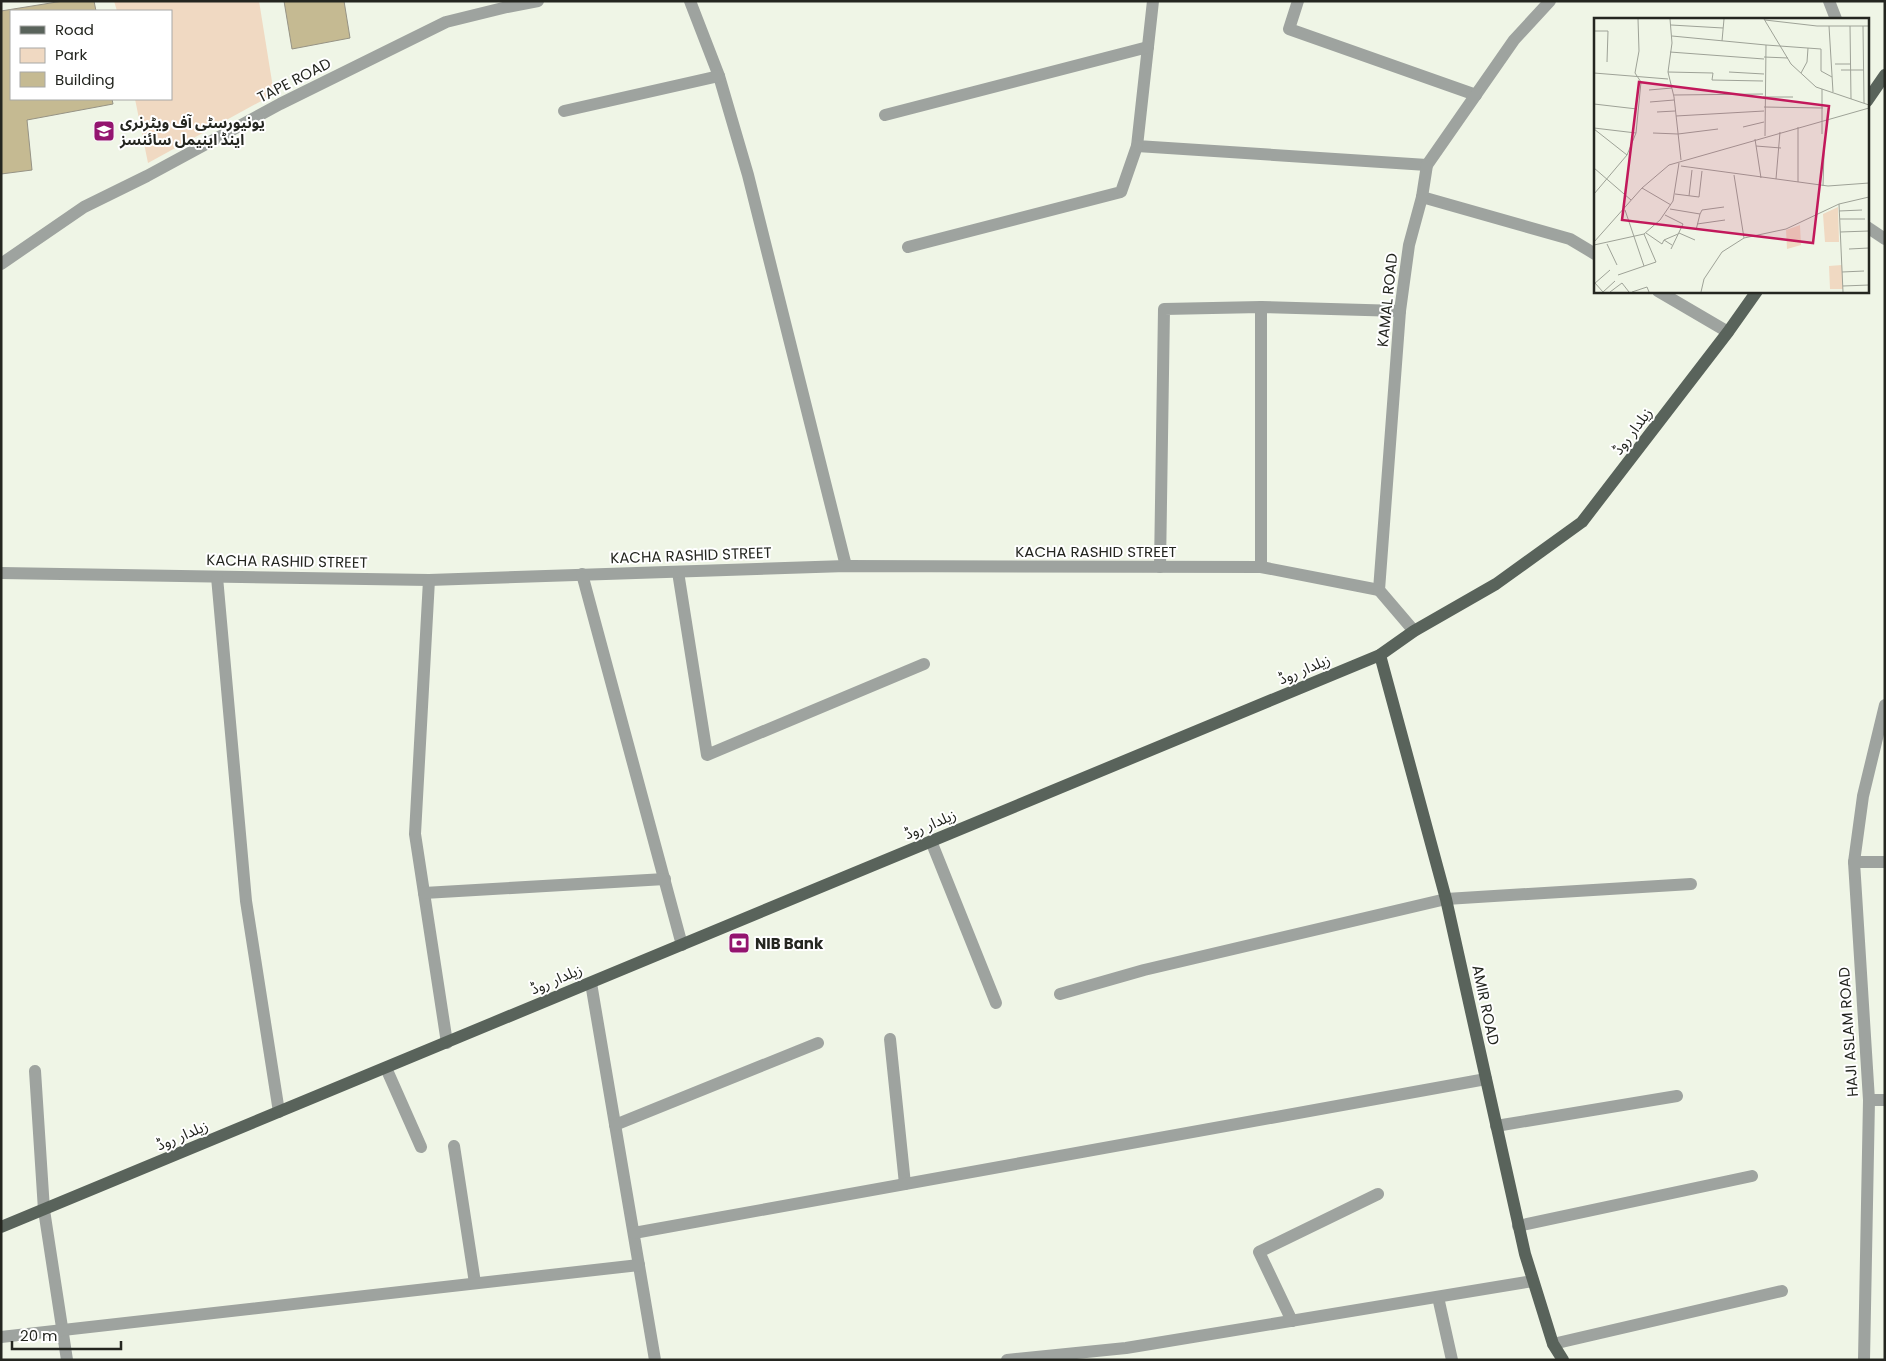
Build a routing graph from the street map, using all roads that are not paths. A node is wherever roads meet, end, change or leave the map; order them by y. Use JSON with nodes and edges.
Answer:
{"nodes":[{"id":1,"x":538,"y":1,"type":"edge"},
{"id":2,"x":690,"y":1,"type":"edge"},
{"id":3,"x":1153,"y":1,"type":"edge"},
{"id":4,"x":1298,"y":1,"type":"edge"},
{"id":5,"x":1550,"y":1,"type":"edge"},
{"id":6,"x":1829,"y":1,"type":"edge"},
{"id":7,"x":1836,"y":18,"type":"edge"},
{"id":8,"x":1148,"y":47,"type":"junction"},
{"id":9,"x":1885,"y":75,"type":"edge"},
{"id":10,"x":719,"y":76,"type":"junction"},
{"id":11,"x":1476,"y":95,"type":"junction"},
{"id":12,"x":1868,"y":98,"type":"edge"},
{"id":13,"x":564,"y":111,"type":"dead end"},
{"id":14,"x":885,"y":114,"type":"dead end"},
{"id":15,"x":1138,"y":146,"type":"junction"},
{"id":16,"x":1427,"y":165,"type":"junction"},
{"id":17,"x":1422,"y":197,"type":"junction"},
{"id":18,"x":1868,"y":228,"type":"edge"},
{"id":19,"x":1885,"y":240,"type":"edge"},
{"id":20,"x":908,"y":247,"type":"dead end"},
{"id":21,"x":1594,"y":253,"type":"edge"},
{"id":22,"x":1,"y":264,"type":"edge"},
{"id":23,"x":1660,"y":292,"type":"edge"},
{"id":24,"x":1756,"y":292,"type":"edge"},
{"id":25,"x":1261,"y":307,"type":"junction"},
{"id":26,"x":1400,"y":311,"type":"junction"},
{"id":27,"x":1728,"y":332,"type":"junction"},
{"id":28,"x":846,"y":566,"type":"junction"},
{"id":29,"x":1160,"y":567,"type":"junction"},
{"id":30,"x":1261,"y":567,"type":"junction"},
{"id":31,"x":678,"y":572,"type":"junction"},
{"id":32,"x":1,"y":573,"type":"edge"},
{"id":33,"x":582,"y":574,"type":"junction"},
{"id":34,"x":217,"y":577,"type":"junction"},
{"id":35,"x":429,"y":580,"type":"junction"},
{"id":36,"x":1379,"y":590,"type":"junction"},
{"id":37,"x":1414,"y":631,"type":"junction"},
{"id":38,"x":1380,"y":655,"type":"junction"},
{"id":39,"x":924,"y":664,"type":"dead end"},
{"id":40,"x":1885,"y":706,"type":"edge"},
{"id":41,"x":931,"y":841,"type":"junction"},
{"id":42,"x":1854,"y":862,"type":"junction"},
{"id":43,"x":1885,"y":862,"type":"edge"},
{"id":44,"x":665,"y":879,"type":"junction"},
{"id":45,"x":1691,"y":884,"type":"dead end"},
{"id":46,"x":424,"y":892,"type":"junction"},
{"id":47,"x":1446,"y":899,"type":"junction"},
{"id":48,"x":682,"y":945,"type":"junction"},
{"id":49,"x":590,"y":983,"type":"junction"},
{"id":50,"x":1060,"y":994,"type":"dead end"},
{"id":51,"x":996,"y":1004,"type":"dead end"},
{"id":52,"x":890,"y":1040,"type":"dead end"},
{"id":53,"x":447,"y":1042,"type":"junction"},
{"id":54,"x":818,"y":1043,"type":"dead end"},
{"id":55,"x":386,"y":1068,"type":"junction"},
{"id":56,"x":35,"y":1071,"type":"dead end"},
{"id":57,"x":1486,"y":1079,"type":"junction"},
{"id":58,"x":1677,"y":1096,"type":"dead end"},
{"id":59,"x":1869,"y":1100,"type":"junction"},
{"id":60,"x":1885,"y":1100,"type":"edge"},
{"id":61,"x":278,"y":1112,"type":"junction"},
{"id":62,"x":615,"y":1124,"type":"junction"},
{"id":63,"x":1496,"y":1126,"type":"junction"},
{"id":64,"x":421,"y":1146,"type":"dead end"},
{"id":65,"x":454,"y":1146,"type":"dead end"},
{"id":66,"x":1752,"y":1176,"type":"dead end"},
{"id":67,"x":905,"y":1184,"type":"junction"},
{"id":68,"x":1378,"y":1194,"type":"dead end"},
{"id":69,"x":44,"y":1210,"type":"junction"},
{"id":70,"x":1518,"y":1226,"type":"junction"},
{"id":71,"x":1,"y":1227,"type":"edge"},
{"id":72,"x":634,"y":1234,"type":"junction"},
{"id":73,"x":639,"y":1265,"type":"junction"},
{"id":74,"x":1533,"y":1281,"type":"junction"},
{"id":75,"x":475,"y":1283,"type":"junction"},
{"id":76,"x":1782,"y":1291,"type":"dead end"},
{"id":77,"x":1438,"y":1297,"type":"junction"},
{"id":78,"x":1292,"y":1321,"type":"junction"},
{"id":79,"x":62,"y":1330,"type":"junction"},
{"id":80,"x":1,"y":1337,"type":"edge"},
{"id":81,"x":1553,"y":1344,"type":"junction"},
{"id":82,"x":67,"y":1360,"type":"edge"},
{"id":83,"x":655,"y":1360,"type":"edge"},
{"id":84,"x":1007,"y":1360,"type":"edge"},
{"id":85,"x":1452,"y":1360,"type":"edge"},
{"id":86,"x":1564,"y":1360,"type":"edge"},
{"id":87,"x":1864,"y":1360,"type":"edge"}],
"edges":[{"from":1,"to":22,"type":"street","name":"TAPE ROAD"},
{"from":2,"to":10,"type":"street"},
{"from":3,"to":8,"type":"street"},
{"from":4,"to":11,"type":"street"},
{"from":5,"to":11,"type":"street","name":"KAMAL ROAD"},
{"from":6,"to":7,"type":"street"},
{"from":8,"to":14,"type":"street"},
{"from":8,"to":15,"type":"street"},
{"from":9,"to":12,"type":"main road"},
{"from":10,"to":13,"type":"street"},
{"from":10,"to":28,"type":"street"},
{"from":11,"to":16,"type":"street","name":"KAMAL ROAD"},
{"from":15,"to":16,"type":"street"},
{"from":15,"to":20,"type":"street"},
{"from":16,"to":17,"type":"street","name":"KAMAL ROAD"},
{"from":17,"to":21,"type":"street"},
{"from":17,"to":26,"type":"street","name":"KAMAL ROAD"},
{"from":18,"to":19,"type":"street"},
{"from":23,"to":27,"type":"street"},
{"from":24,"to":27,"type":"main road","name":"زیلدار روڈ"},
{"from":25,"to":26,"type":"street"},
{"from":25,"to":29,"type":"street"},
{"from":25,"to":30,"type":"street"},
{"from":26,"to":36,"type":"street","name":"KAMAL ROAD"},
{"from":27,"to":37,"type":"main road","name":"زیلدار روڈ"},
{"from":28,"to":29,"type":"street","name":"KACHA RASHID STREET"},
{"from":28,"to":31,"type":"street","name":"KACHA RASHID STREET"},
{"from":29,"to":30,"type":"street","name":"KACHA RASHID STREET"},
{"from":30,"to":36,"type":"street","name":"KACHA RASHID STREET"},
{"from":31,"to":33,"type":"street","name":"KACHA RASHID STREET"},
{"from":31,"to":39,"type":"street"},
{"from":32,"to":34,"type":"street","name":"KACHA RASHID STREET"},
{"from":33,"to":35,"type":"street","name":"KACHA RASHID STREET"},
{"from":33,"to":44,"type":"street"},
{"from":34,"to":35,"type":"street","name":"KACHA RASHID STREET"},
{"from":34,"to":61,"type":"street"},
{"from":35,"to":46,"type":"street"},
{"from":36,"to":37,"type":"street"},
{"from":37,"to":38,"type":"main road","name":"زیلدار روڈ"},
{"from":38,"to":41,"type":"main road","name":"زیلدار روڈ"},
{"from":38,"to":47,"type":"main road","name":"AMIR ROAD"},
{"from":40,"to":42,"type":"street","name":"HAJI ASLAM ROAD"},
{"from":41,"to":48,"type":"main road","name":"زیلدار روڈ"},
{"from":41,"to":51,"type":"street"},
{"from":42,"to":43,"type":"street"},
{"from":42,"to":59,"type":"street","name":"HAJI ASLAM ROAD"},
{"from":44,"to":46,"type":"street"},
{"from":44,"to":48,"type":"street"},
{"from":45,"to":47,"type":"street"},
{"from":46,"to":53,"type":"street"},
{"from":47,"to":50,"type":"street"},
{"from":47,"to":57,"type":"main road","name":"AMIR ROAD"},
{"from":48,"to":49,"type":"main road","name":"زیلدار روڈ"},
{"from":49,"to":53,"type":"main road","name":"زیلدار روڈ"},
{"from":49,"to":62,"type":"street"},
{"from":52,"to":67,"type":"street"},
{"from":53,"to":55,"type":"main road","name":"زیلدار روڈ"},
{"from":54,"to":62,"type":"street"},
{"from":55,"to":61,"type":"main road","name":"زیلدار روڈ"},
{"from":55,"to":64,"type":"street"},
{"from":56,"to":69,"type":"street"},
{"from":57,"to":63,"type":"main road","name":"AMIR ROAD"},
{"from":57,"to":67,"type":"street"},
{"from":58,"to":63,"type":"street"},
{"from":59,"to":60,"type":"street"},
{"from":59,"to":87,"type":"street","name":"HAJI ASLAM ROAD"},
{"from":61,"to":69,"type":"main road","name":"زیلدار روڈ"},
{"from":62,"to":72,"type":"street"},
{"from":63,"to":70,"type":"main road","name":"AMIR ROAD"},
{"from":65,"to":75,"type":"street"},
{"from":66,"to":70,"type":"street"},
{"from":67,"to":72,"type":"street"},
{"from":68,"to":78,"type":"street"},
{"from":69,"to":71,"type":"main road","name":"زیلدار روڈ"},
{"from":69,"to":79,"type":"street"},
{"from":70,"to":74,"type":"main road","name":"AMIR ROAD"},
{"from":72,"to":73,"type":"street"},
{"from":73,"to":75,"type":"street"},
{"from":73,"to":83,"type":"street"},
{"from":74,"to":77,"type":"street"},
{"from":74,"to":81,"type":"main road","name":"AMIR ROAD"},
{"from":75,"to":79,"type":"street"},
{"from":76,"to":81,"type":"street"},
{"from":77,"to":78,"type":"street"},
{"from":77,"to":85,"type":"street"},
{"from":78,"to":84,"type":"street"},
{"from":79,"to":80,"type":"street"},
{"from":79,"to":82,"type":"street"},
{"from":81,"to":86,"type":"main road","name":"AMIR ROAD"}]}
